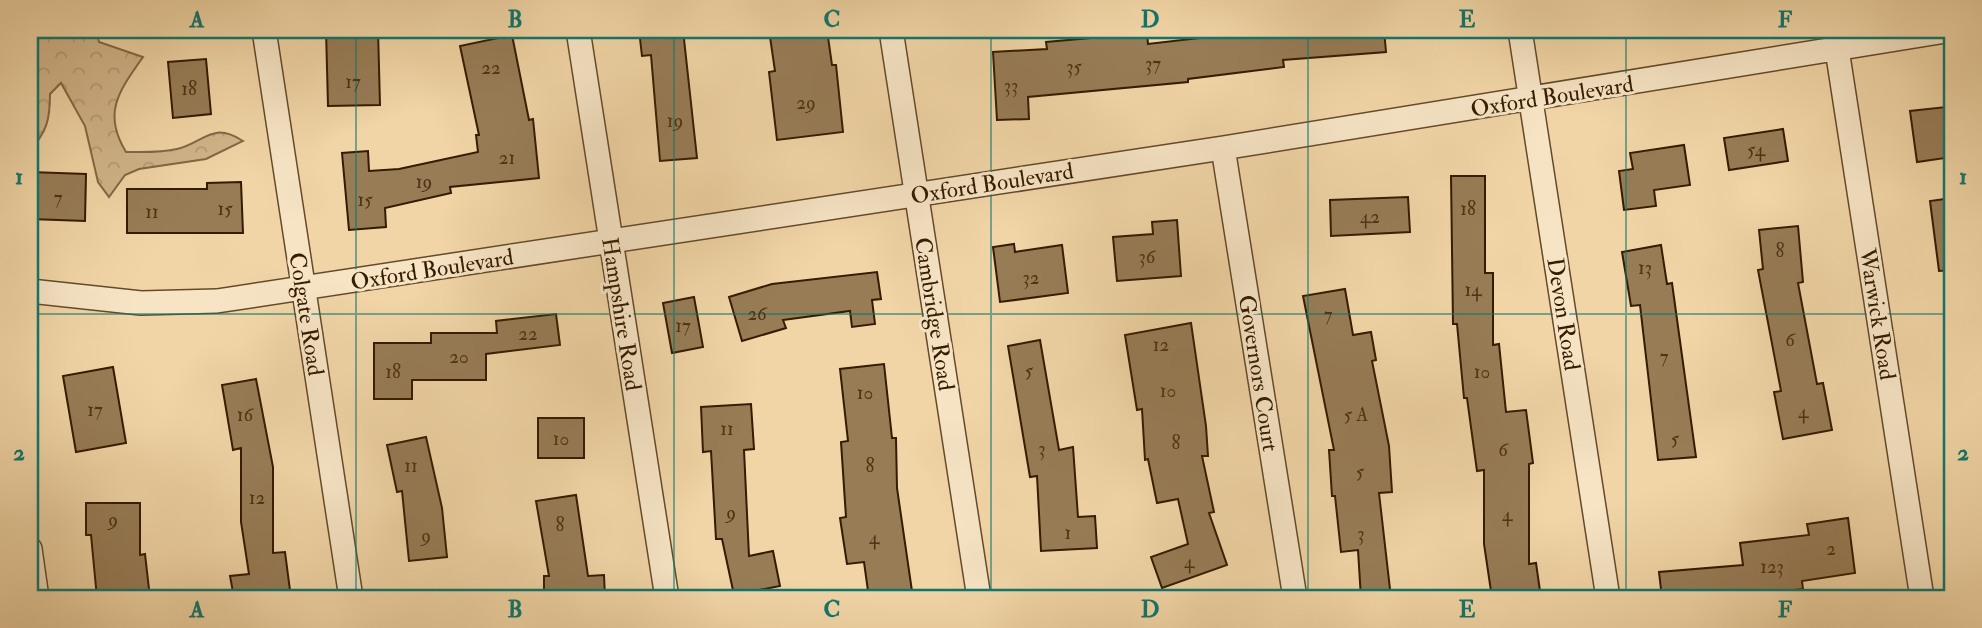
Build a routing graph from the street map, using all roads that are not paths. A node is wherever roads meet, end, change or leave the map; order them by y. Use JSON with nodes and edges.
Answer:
{"nodes":[{"id":1,"x":264,"y":30,"type":"edge"},
{"id":2,"x":578,"y":30,"type":"edge"},
{"id":3,"x":891,"y":30,"type":"edge"},
{"id":4,"x":1520,"y":30,"type":"edge"},
{"id":5,"x":1952,"y":30,"type":"edge"},
{"id":6,"x":1835,"y":39,"type":"edge"},
{"id":7,"x":1531,"y":99,"type":"junction"},
{"id":8,"x":1223,"y":148,"type":"junction"},
{"id":9,"x":917,"y":194,"type":"junction"},
{"id":10,"x":611,"y":242,"type":"junction"},
{"id":11,"x":303,"y":288,"type":"junction"},
{"id":12,"x":30,"y":291,"type":"edge"},
{"id":13,"x":30,"y":549,"type":"edge"},
{"id":14,"x":37,"y":598,"type":"edge"},
{"id":15,"x":351,"y":598,"type":"edge"},
{"id":16,"x":667,"y":598,"type":"edge"},
{"id":17,"x":979,"y":598,"type":"edge"},
{"id":18,"x":1295,"y":598,"type":"edge"},
{"id":19,"x":1608,"y":598,"type":"edge"},
{"id":20,"x":1922,"y":598,"type":"edge"}],
"edges":[{"from":1,"to":11,"type":"street","name":"Colgate Road"},
{"from":2,"to":10,"type":"street","name":"Hampshire Road"},
{"from":3,"to":9,"type":"street","name":"Cambridge Road"},
{"from":4,"to":7,"type":"street","name":"Devon Road"},
{"from":5,"to":6,"type":"street","name":"Oxford Boulevard"},
{"from":6,"to":7,"type":"street","name":"Oxford Boulevard"},
{"from":6,"to":20,"type":"street","name":"Warwick Road"},
{"from":7,"to":8,"type":"street","name":"Oxford Boulevard"},
{"from":7,"to":19,"type":"street","name":"Devon Road"},
{"from":8,"to":9,"type":"street","name":"Oxford Boulevard"},
{"from":8,"to":18,"type":"street","name":"Governors Court"},
{"from":9,"to":10,"type":"street","name":"Oxford Boulevard"},
{"from":9,"to":17,"type":"street","name":"Cambridge Road"},
{"from":10,"to":11,"type":"street","name":"Oxford Boulevard"},
{"from":10,"to":16,"type":"street","name":"Hampshire Road"},
{"from":11,"to":12,"type":"street","name":"Oxford Boulevard"},
{"from":11,"to":15,"type":"street","name":"Colgate Road"},
{"from":13,"to":14,"type":"street"}]}
